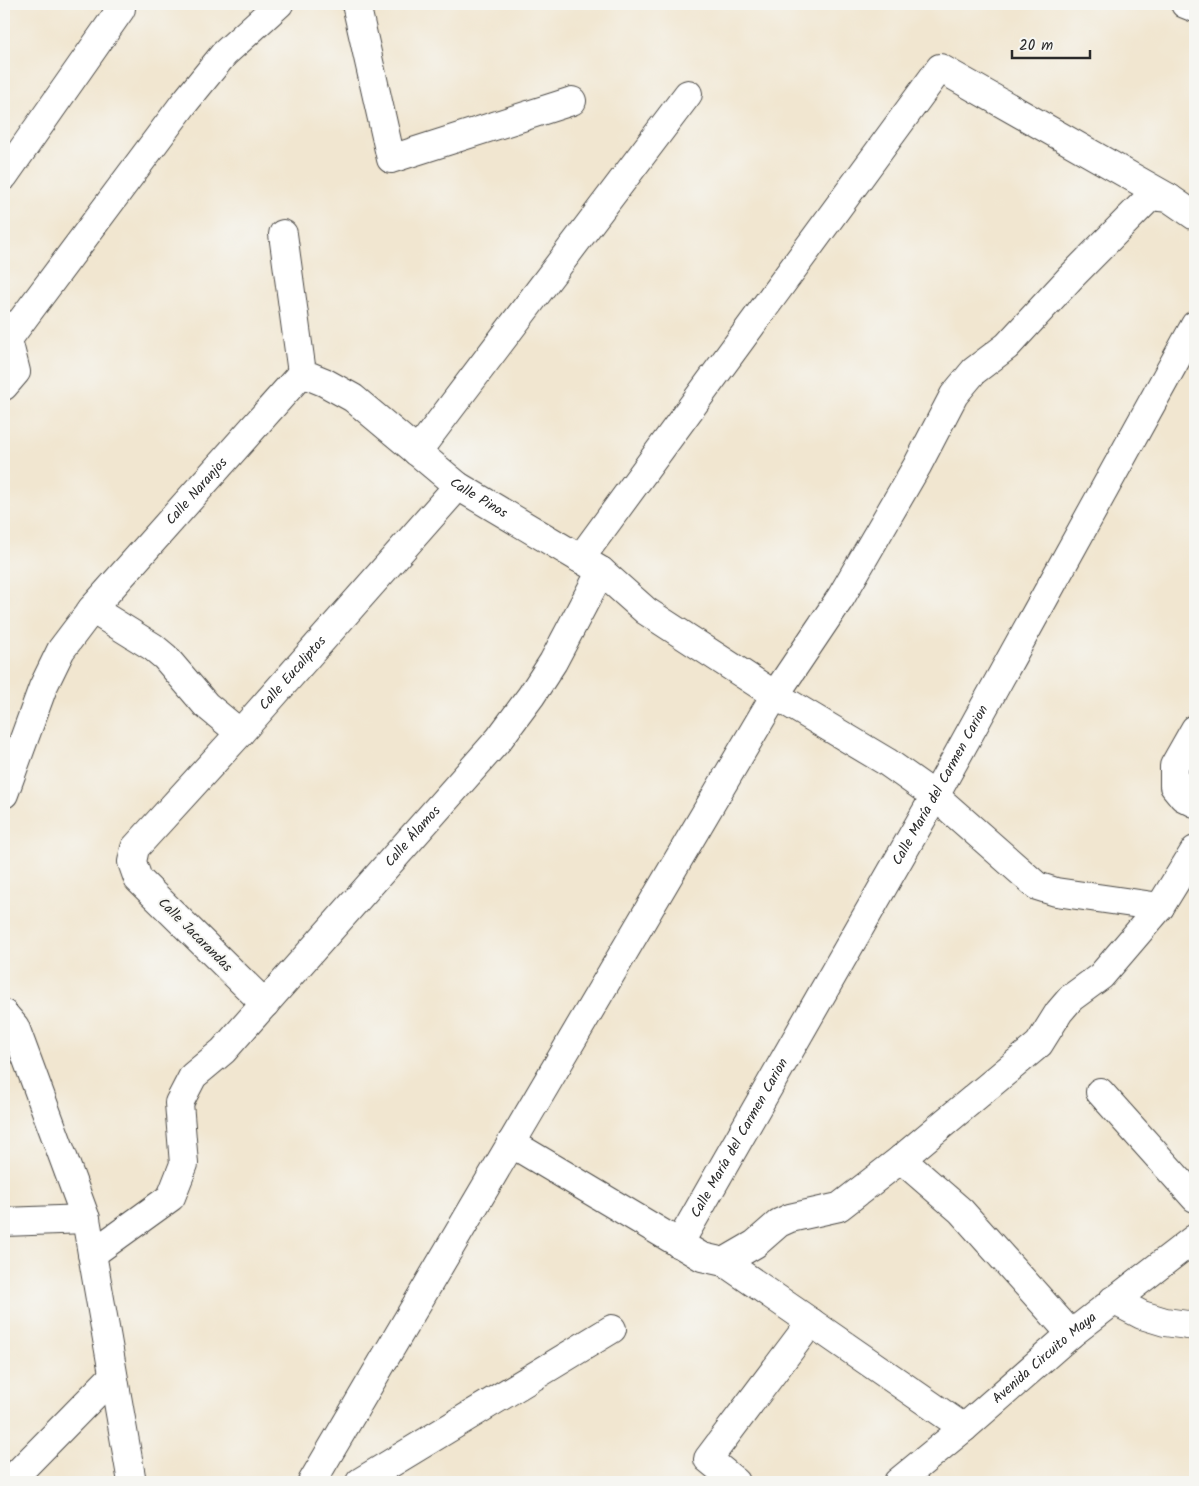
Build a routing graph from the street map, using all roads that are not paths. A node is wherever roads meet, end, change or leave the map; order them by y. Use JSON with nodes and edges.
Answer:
{"nodes":[{"id":1,"x":116,"y":4,"type":"edge"},
{"id":2,"x":280,"y":4,"type":"edge"},
{"id":3,"x":356,"y":4,"type":"edge"},
{"id":4,"x":1185,"y":4,"type":"edge"},
{"id":5,"x":1195,"y":8,"type":"edge"},
{"id":6,"x":688,"y":94,"type":"dead end"},
{"id":7,"x":572,"y":101,"type":"dead end"},
{"id":8,"x":4,"y":176,"type":"edge"},
{"id":9,"x":1169,"y":198,"type":"junction"},
{"id":10,"x":1195,"y":216,"type":"edge"},
{"id":11,"x":283,"y":234,"type":"dead end"},
{"id":12,"x":1195,"y":325,"type":"edge"},
{"id":13,"x":6,"y":332,"type":"edge"},
{"id":14,"x":302,"y":373,"type":"junction"},
{"id":15,"x":4,"y":386,"type":"edge"},
{"id":16,"x":417,"y":452,"type":"junction"},
{"id":17,"x":458,"y":486,"type":"junction"},
{"id":18,"x":590,"y":565,"type":"junction"},
{"id":19,"x":92,"y":609,"type":"junction"},
{"id":20,"x":775,"y":695,"type":"junction"},
{"id":21,"x":1195,"y":729,"type":"edge"},
{"id":22,"x":240,"y":733,"type":"junction"},
{"id":23,"x":4,"y":792,"type":"edge"},
{"id":24,"x":935,"y":796,"type":"junction"},
{"id":25,"x":1195,"y":803,"type":"edge"},
{"id":26,"x":1195,"y":850,"type":"edge"},
{"id":27,"x":132,"y":862,"type":"joint"},
{"id":28,"x":1160,"y":907,"type":"junction"},
{"id":29,"x":265,"y":1004,"type":"junction"},
{"id":30,"x":4,"y":1014,"type":"edge"},
{"id":31,"x":1100,"y":1092,"type":"dead end"},
{"id":32,"x":511,"y":1143,"type":"junction"},
{"id":33,"x":901,"y":1159,"type":"junction"},
{"id":34,"x":1195,"y":1198,"type":"edge"},
{"id":35,"x":86,"y":1219,"type":"junction"},
{"id":36,"x":4,"y":1222,"type":"edge"},
{"id":37,"x":1195,"y":1238,"type":"edge"},
{"id":38,"x":679,"y":1244,"type":"junction"},
{"id":39,"x":92,"y":1254,"type":"junction"},
{"id":40,"x":724,"y":1262,"type":"junction"},
{"id":41,"x":1114,"y":1300,"type":"junction"},
{"id":42,"x":811,"y":1322,"type":"junction"},
{"id":43,"x":1195,"y":1326,"type":"edge"},
{"id":44,"x":612,"y":1329,"type":"dead end"},
{"id":45,"x":1071,"y":1334,"type":"junction"},
{"id":46,"x":113,"y":1376,"type":"junction"},
{"id":47,"x":964,"y":1428,"type":"junction"},
{"id":48,"x":909,"y":1481,"type":"edge"},
{"id":49,"x":9,"y":1482,"type":"edge"},
{"id":50,"x":132,"y":1482,"type":"edge"},
{"id":51,"x":312,"y":1482,"type":"edge"},
{"id":52,"x":360,"y":1482,"type":"edge"},
{"id":53,"x":736,"y":1482,"type":"edge"}],
"edges":[{"from":1,"to":8,"type":"street"},
{"from":2,"to":13,"type":"street"},
{"from":3,"to":7,"type":"street"},
{"from":4,"to":5,"type":"street"},
{"from":6,"to":16,"type":"street"},
{"from":9,"to":10,"type":"street"},
{"from":9,"to":18,"type":"street","name":"Calle Álamos"},
{"from":9,"to":20,"type":"street"},
{"from":11,"to":14,"type":"street"},
{"from":12,"to":24,"type":"street","name":"Calle María del Carmen Carion"},
{"from":13,"to":15,"type":"street"},
{"from":14,"to":16,"type":"street","name":"Calle Pinos"},
{"from":14,"to":19,"type":"street","name":"Calle Naranjos"},
{"from":16,"to":17,"type":"street","name":"Calle Pinos"},
{"from":17,"to":18,"type":"street","name":"Calle Pinos"},
{"from":17,"to":22,"type":"street","name":"Calle Eucaliptos"},
{"from":18,"to":20,"type":"street","name":"Calle Pinos"},
{"from":18,"to":29,"type":"street","name":"Calle Álamos"},
{"from":19,"to":22,"type":"street"},
{"from":19,"to":23,"type":"street","name":"Calle Naranjos"},
{"from":20,"to":24,"type":"street","name":"Calle Pinos"},
{"from":20,"to":32,"type":"street"},
{"from":21,"to":25,"type":"street"},
{"from":22,"to":27,"type":"street","name":"Calle Eucaliptos"},
{"from":24,"to":28,"type":"street","name":"Calle Pinos"},
{"from":24,"to":38,"type":"street","name":"Calle María del Carmen Carion"},
{"from":26,"to":28,"type":"street"},
{"from":27,"to":29,"type":"street","name":"Calle Jacarandas"},
{"from":28,"to":33,"type":"street"},
{"from":29,"to":39,"type":"street","name":"Calle Álamos"},
{"from":30,"to":35,"type":"street"},
{"from":31,"to":34,"type":"street"},
{"from":32,"to":38,"type":"street"},
{"from":32,"to":51,"type":"street"},
{"from":33,"to":40,"type":"street"},
{"from":33,"to":45,"type":"street"},
{"from":35,"to":36,"type":"street"},
{"from":35,"to":39,"type":"street"},
{"from":37,"to":41,"type":"street","name":"Avenida Circuito Maya"},
{"from":38,"to":40,"type":"street"},
{"from":39,"to":46,"type":"street"},
{"from":40,"to":42,"type":"street"},
{"from":41,"to":43,"type":"street"},
{"from":41,"to":45,"type":"street","name":"Avenida Circuito Maya"},
{"from":42,"to":47,"type":"street"},
{"from":42,"to":53,"type":"street"},
{"from":44,"to":52,"type":"street"},
{"from":45,"to":47,"type":"street","name":"Avenida Circuito Maya"},
{"from":46,"to":49,"type":"street"},
{"from":46,"to":50,"type":"street"},
{"from":47,"to":48,"type":"street","name":"Avenida Circuito Maya"}]}
